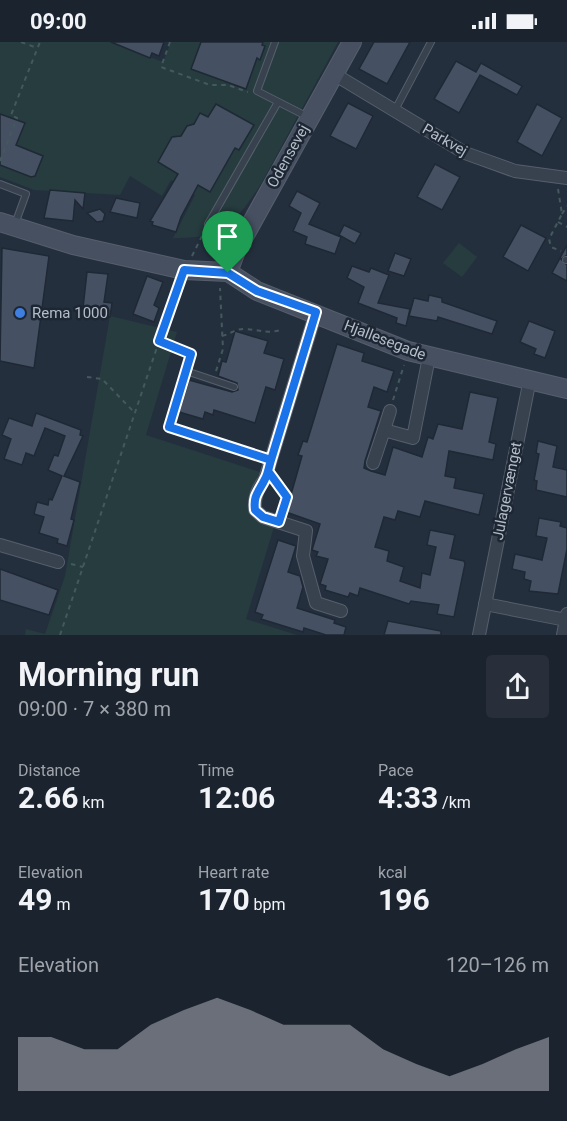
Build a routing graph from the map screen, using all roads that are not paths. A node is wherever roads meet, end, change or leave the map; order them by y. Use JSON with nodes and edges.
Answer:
{"nodes":[{"id":1,"x":275,"y":42,"type":"edge"},
{"id":2,"x":352,"y":42,"type":"edge"},
{"id":3,"x":431,"y":42,"type":"edge"},
{"id":4,"x":334,"y":74,"type":"junction"},
{"id":5,"x":278,"y":102,"type":"junction"},
{"id":6,"x":395,"y":110,"type":"junction"},
{"id":7,"x":309,"y":118,"type":"junction"},
{"id":8,"x":562,"y":178,"type":"edge"},
{"id":9,"x":0,"y":184,"type":"edge"},
{"id":10,"x":7,"y":224,"type":"edge"},
{"id":11,"x":208,"y":224,"type":"road end"},
{"id":12,"x":224,"y":280,"type":"junction"},
{"id":13,"x":316,"y":312,"type":"junction"},
{"id":14,"x":429,"y":357,"type":"junction"},
{"id":15,"x":530,"y":379,"type":"junction"},
{"id":16,"x":234,"y":387,"type":"dead end"},
{"id":17,"x":567,"y":389,"type":"edge"},
{"id":18,"x":390,"y":411,"type":"road end"},
{"id":19,"x":384,"y":430,"type":"junction"},
{"id":20,"x":372,"y":464,"type":"dead end"},
{"id":21,"x":269,"y":465,"type":"junction"},
{"id":22,"x":0,"y":545,"type":"edge"},
{"id":23,"x":58,"y":562,"type":"dead end"},
{"id":24,"x":485,"y":604,"type":"junction"},
{"id":25,"x":341,"y":611,"type":"dead end"},
{"id":26,"x":566,"y":616,"type":"edge"},
{"id":27,"x":479,"y":635,"type":"edge"},
{"id":28,"x":563,"y":635,"type":"edge"}],
"edges":[{"from":1,"to":5,"type":"lane"},
{"from":2,"to":4,"type":"street","name":"Odensevej"},
{"from":3,"to":6,"type":"lane"},
{"from":4,"to":6,"type":"street","name":"Parkvej"},
{"from":4,"to":7,"type":"street","name":"Odensevej"},
{"from":5,"to":7,"type":"lane"},
{"from":5,"to":11,"type":"lane"},
{"from":6,"to":8,"type":"street","name":"Parkvej"},
{"from":7,"to":12,"type":"street","name":"Odensevej"},
{"from":9,"to":10,"type":"lane"},
{"from":10,"to":12,"type":"street","name":"Hjallesegade"},
{"from":12,"to":13,"type":"street","name":"Hjallesegade"},
{"from":13,"to":14,"type":"street","name":"Hjallesegade"},
{"from":13,"to":21,"type":"street"},
{"from":14,"to":15,"type":"street","name":"Hjallesegade"},
{"from":14,"to":19,"type":"street"},
{"from":15,"to":17,"type":"street","name":"Hjallesegade"},
{"from":15,"to":24,"type":"street","name":"Julagervænget"},
{"from":16,"to":21,"type":"lane"},
{"from":18,"to":19,"type":"street"},
{"from":19,"to":20,"type":"street"},
{"from":21,"to":25,"type":"street"},
{"from":22,"to":23,"type":"street"},
{"from":24,"to":26,"type":"street"},
{"from":24,"to":27,"type":"street","name":"Julagervænget"},
{"from":26,"to":28,"type":"street"}]}
